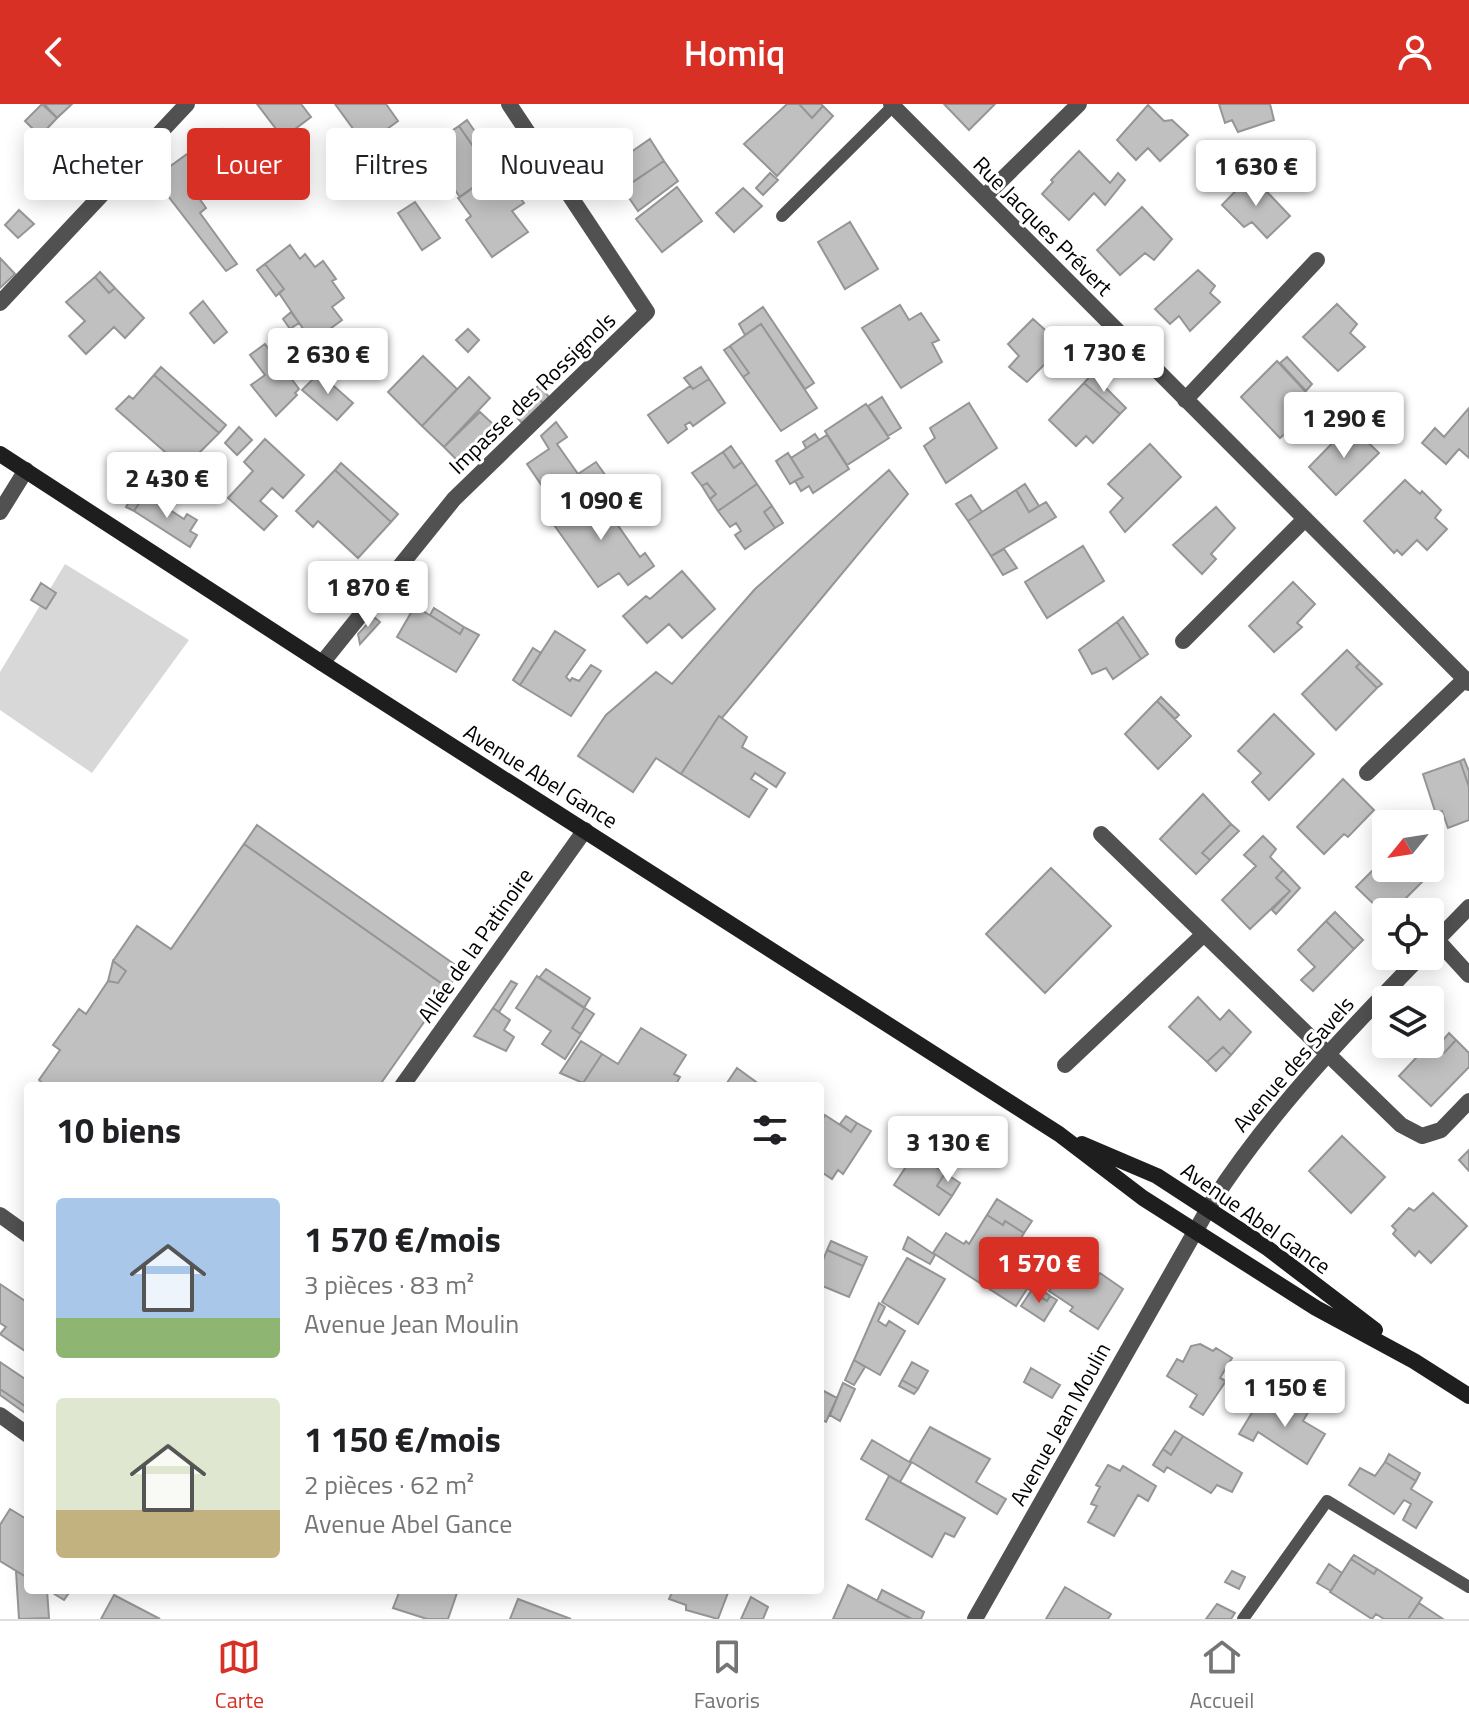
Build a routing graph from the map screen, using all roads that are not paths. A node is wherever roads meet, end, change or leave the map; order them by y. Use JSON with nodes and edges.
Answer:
{"nodes":[{"id":1,"x":187,"y":104,"type":"edge"},
{"id":2,"x":509,"y":104,"type":"edge"},
{"id":3,"x":1079,"y":104,"type":"edge"},
{"id":4,"x":892,"y":105,"type":"edge"},
{"id":5,"x":984,"y":197,"type":"junction"},
{"id":6,"x":782,"y":216,"type":"dead end"},
{"id":7,"x":1317,"y":260,"type":"dead end"},
{"id":8,"x":0,"y":303,"type":"edge"},
{"id":9,"x":1185,"y":400,"type":"junction"},
{"id":10,"x":0,"y":454,"type":"edge"},
{"id":11,"x":26,"y":470,"type":"junction"},
{"id":12,"x":0,"y":512,"type":"edge"},
{"id":13,"x":1305,"y":519,"type":"junction"},
{"id":14,"x":1183,"y":641,"type":"dead end"},
{"id":15,"x":322,"y":663,"type":"junction"},
{"id":16,"x":1467,"y":681,"type":"edge"},
{"id":17,"x":1367,"y":773,"type":"dead end"},
{"id":18,"x":585,"y":830,"type":"junction"},
{"id":19,"x":1101,"y":834,"type":"dead end"},
{"id":20,"x":1469,"y":907,"type":"edge"},
{"id":21,"x":1444,"y":933,"type":"edge"},
{"id":22,"x":1204,"y":934,"type":"junction"},
{"id":23,"x":1444,"y":953,"type":"edge"},
{"id":24,"x":1407,"y":970,"type":"edge"},
{"id":25,"x":1469,"y":975,"type":"edge"},
{"id":26,"x":1327,"y":1053,"type":"junction"},
{"id":27,"x":1065,"y":1065,"type":"dead end"},
{"id":28,"x":405,"y":1082,"type":"edge"},
{"id":29,"x":1469,"y":1101,"type":"edge"},
{"id":30,"x":1059,"y":1134,"type":"junction"},
{"id":31,"x":1207,"y":1209,"type":"junction"},
{"id":32,"x":0,"y":1215,"type":"edge"},
{"id":33,"x":1196,"y":1231,"type":"junction"},
{"id":34,"x":24,"y":1232,"type":"edge"},
{"id":35,"x":1414,"y":1361,"type":"junction"},
{"id":36,"x":1469,"y":1396,"type":"edge"},
{"id":37,"x":0,"y":1415,"type":"edge"},
{"id":38,"x":24,"y":1432,"type":"edge"},
{"id":39,"x":1469,"y":1587,"type":"edge"},
{"id":40,"x":975,"y":1619,"type":"edge"},
{"id":41,"x":1243,"y":1619,"type":"edge"}],
"edges":[{"from":1,"to":8,"type":"street"},
{"from":2,"to":15,"type":"street","name":"Impasse des Rossignols"},
{"from":3,"to":5,"type":"street"},
{"from":4,"to":5,"type":"street","name":"Rue Jacques Prévert"},
{"from":4,"to":6,"type":"lane"},
{"from":5,"to":9,"type":"street","name":"Rue Jacques Prévert"},
{"from":7,"to":9,"type":"street"},
{"from":9,"to":13,"type":"street","name":"Rue Jacques Prévert"},
{"from":10,"to":11,"type":"main road","name":"Avenue Abel Gance"},
{"from":11,"to":12,"type":"street"},
{"from":11,"to":15,"type":"main road","name":"Avenue Abel Gance"},
{"from":13,"to":14,"type":"street"},
{"from":13,"to":16,"type":"street","name":"Rue Jacques Prévert"},
{"from":15,"to":18,"type":"main road","name":"Avenue Abel Gance"},
{"from":16,"to":17,"type":"street"},
{"from":18,"to":28,"type":"street","name":"Allée de la Patinoire"},
{"from":18,"to":30,"type":"main road","name":"Avenue Abel Gance"},
{"from":19,"to":22,"type":"street"},
{"from":20,"to":21,"type":"street"},
{"from":22,"to":26,"type":"street"},
{"from":22,"to":27,"type":"street"},
{"from":23,"to":25,"type":"street"},
{"from":24,"to":26,"type":"street","name":"Avenue des Savels"},
{"from":26,"to":29,"type":"street"},
{"from":26,"to":31,"type":"street","name":"Avenue des Savels"},
{"from":30,"to":31,"type":"main road","name":"Avenue Abel Gance"},
{"from":30,"to":33,"type":"main road","name":"Avenue Abel Gance"},
{"from":31,"to":33,"type":"street","name":"Avenue Jean Moulin"},
{"from":31,"to":35,"type":"main road","name":"Avenue Abel Gance"},
{"from":32,"to":34,"type":"street"},
{"from":33,"to":35,"type":"main road","name":"Avenue Abel Gance"},
{"from":33,"to":40,"type":"street","name":"Avenue Jean Moulin"},
{"from":35,"to":36,"type":"main road","name":"Avenue Abel Gance"},
{"from":37,"to":38,"type":"street"},
{"from":39,"to":41,"type":"lane"}]}
